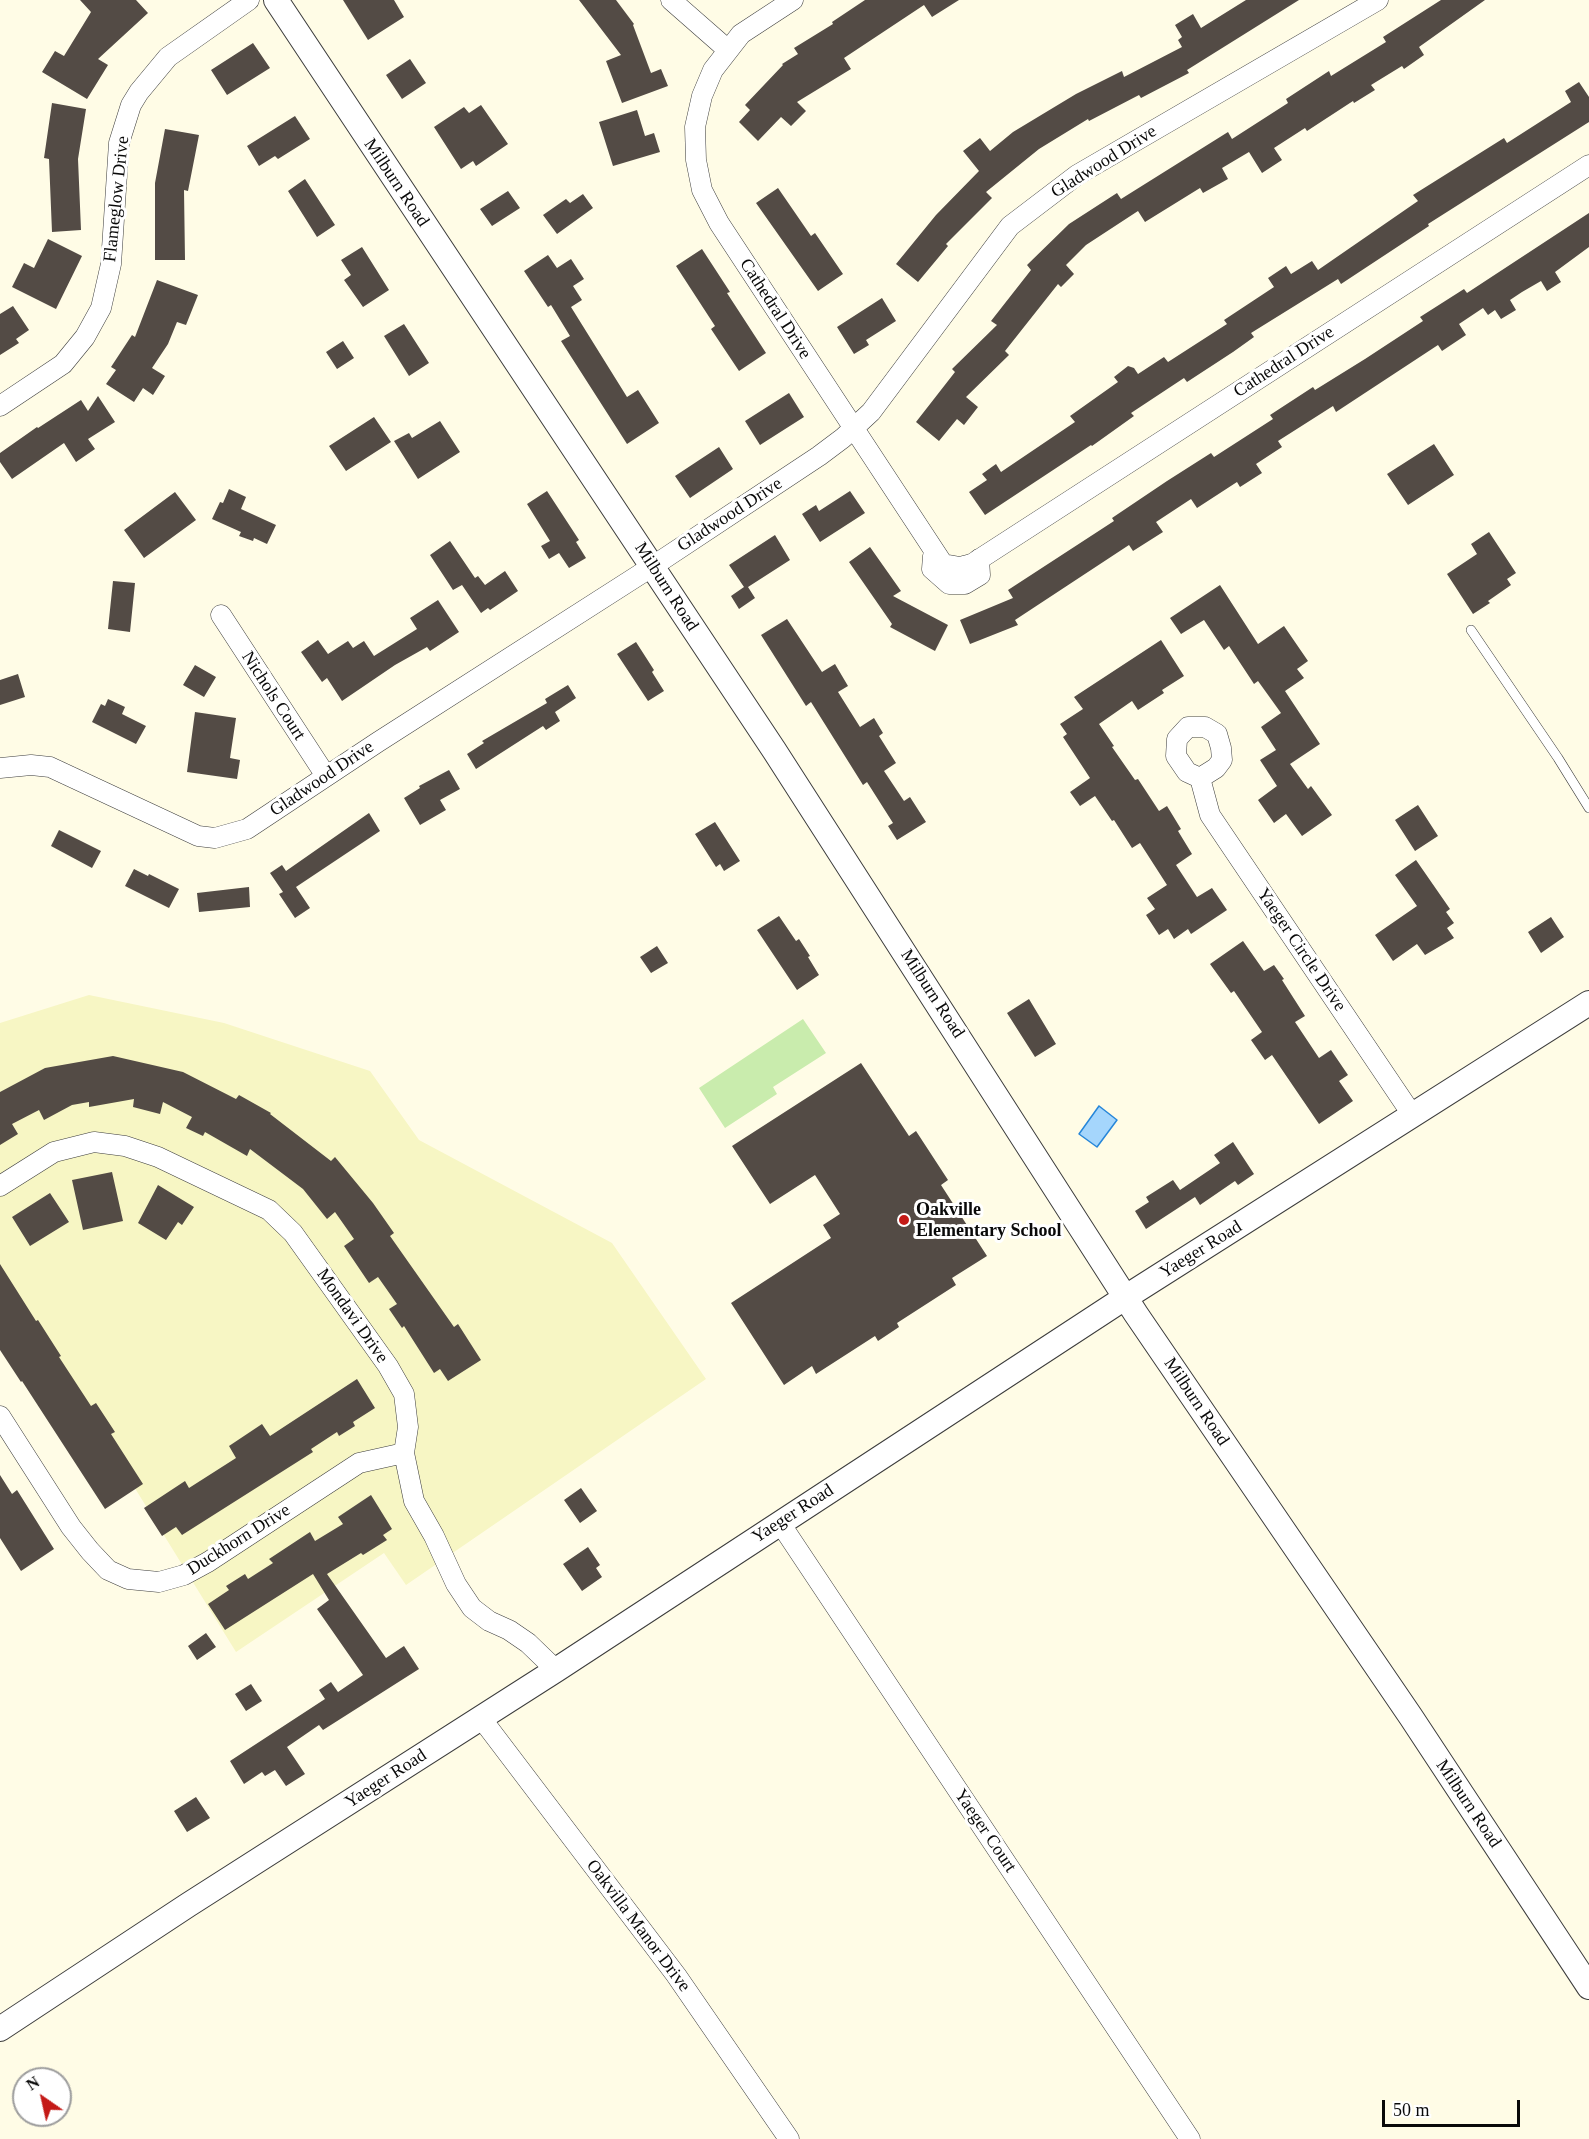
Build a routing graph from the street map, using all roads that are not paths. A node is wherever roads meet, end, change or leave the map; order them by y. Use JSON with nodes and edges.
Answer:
{"nodes":[{"id":1,"x":249,"y":0,"type":"edge"},
{"id":2,"x":276,"y":0,"type":"edge"},
{"id":3,"x":671,"y":0,"type":"edge"},
{"id":4,"x":793,"y":0,"type":"edge"},
{"id":5,"x":1378,"y":0,"type":"edge"},
{"id":6,"x":728,"y":50,"type":"junction"},
{"id":7,"x":1589,"y":165,"type":"edge"},
{"id":8,"x":0,"y":406,"type":"edge"},
{"id":9,"x":854,"y":429,"type":"junction"},
{"id":10,"x":652,"y":566,"type":"junction"},
{"id":11,"x":221,"y":615,"type":"dead end"},
{"id":12,"x":1471,"y":630,"type":"dead end"},
{"id":13,"x":0,"y":768,"type":"edge"},
{"id":14,"x":326,"y":776,"type":"junction"},
{"id":15,"x":1200,"y":778,"type":"dead end"},
{"id":16,"x":1589,"y":808,"type":"edge"},
{"id":17,"x":1589,"y":1003,"type":"edge"},
{"id":18,"x":1413,"y":1116,"type":"junction"},
{"id":19,"x":0,"y":1186,"type":"edge"},
{"id":20,"x":1126,"y":1297,"type":"junction"},
{"id":21,"x":0,"y":1416,"type":"edge"},
{"id":22,"x":404,"y":1453,"type":"junction"},
{"id":23,"x":780,"y":1523,"type":"junction"},
{"id":24,"x":556,"y":1670,"type":"junction"},
{"id":25,"x":481,"y":1718,"type":"junction"},
{"id":26,"x":1589,"y":1987,"type":"edge"},
{"id":27,"x":0,"y":2029,"type":"edge"},
{"id":28,"x":789,"y":2139,"type":"edge"},
{"id":29,"x":1190,"y":2139,"type":"edge"}],
"edges":[{"from":1,"to":8,"type":"street","name":"Flameglow Drive"},
{"from":2,"to":10,"type":"street","name":"Milburn Road"},
{"from":3,"to":6,"type":"street"},
{"from":4,"to":6,"type":"street","name":"Cathedral Drive"},
{"from":5,"to":9,"type":"street","name":"Gladwood Drive"},
{"from":6,"to":9,"type":"street","name":"Cathedral Drive"},
{"from":7,"to":9,"type":"street","name":"Cathedral Drive"},
{"from":9,"to":10,"type":"street","name":"Gladwood Drive"},
{"from":10,"to":14,"type":"street","name":"Gladwood Drive"},
{"from":10,"to":20,"type":"street","name":"Milburn Road"},
{"from":11,"to":14,"type":"street","name":"Nichols Court"},
{"from":12,"to":16,"type":"lane"},
{"from":13,"to":14,"type":"street","name":"Gladwood Drive"},
{"from":15,"to":18,"type":"street","name":"Yaeger Circle Drive"},
{"from":17,"to":18,"type":"street","name":"Yaeger Road"},
{"from":18,"to":20,"type":"street","name":"Yaeger Road"},
{"from":19,"to":22,"type":"street","name":"Mondavi Drive"},
{"from":20,"to":23,"type":"street","name":"Yaeger Road"},
{"from":20,"to":26,"type":"street","name":"Milburn Road"},
{"from":21,"to":22,"type":"street","name":"Duckhorn Drive"},
{"from":22,"to":24,"type":"street","name":"Mondavi Drive"},
{"from":23,"to":24,"type":"street","name":"Yaeger Road"},
{"from":23,"to":29,"type":"street","name":"Yaeger Court"},
{"from":24,"to":25,"type":"street","name":"Yaeger Road"},
{"from":25,"to":27,"type":"street","name":"Yaeger Road"},
{"from":25,"to":28,"type":"street","name":"Oakvilla Manor Drive"}]}
